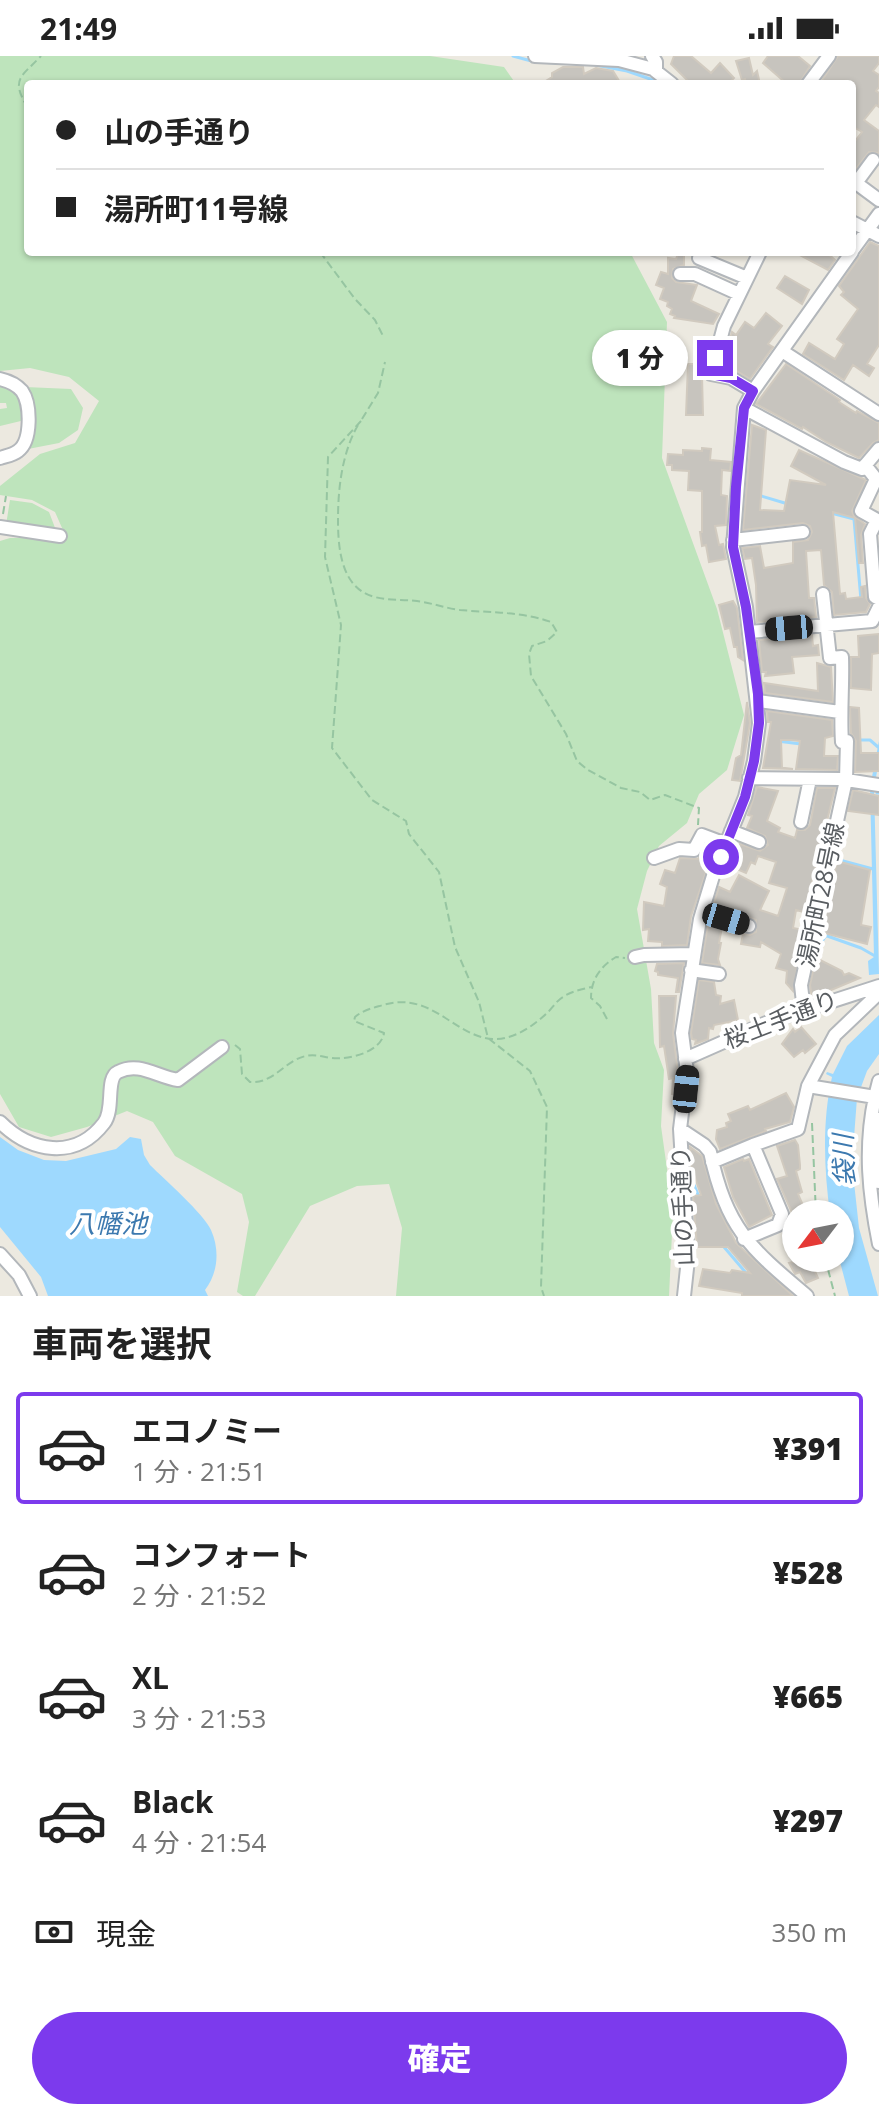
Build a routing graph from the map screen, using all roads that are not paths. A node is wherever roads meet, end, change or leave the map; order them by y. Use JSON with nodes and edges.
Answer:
{"nodes":[{"id":1,"x":535,"y":56,"type":"edge"},
{"id":2,"x":652,"y":56,"type":"edge"},
{"id":3,"x":829,"y":56,"type":"edge"},
{"id":4,"x":616,"y":58,"type":"edge"},
{"id":5,"x":656,"y":71,"type":"junction"},
{"id":6,"x":667,"y":80,"type":"edge"},
{"id":7,"x":811,"y":80,"type":"edge"},
{"id":8,"x":873,"y":160,"type":"dead end"},
{"id":9,"x":856,"y":180,"type":"edge"},
{"id":10,"x":856,"y":183,"type":"edge"},
{"id":11,"x":879,"y":200,"type":"edge"},
{"id":12,"x":879,"y":214,"type":"edge"},
{"id":13,"x":856,"y":224,"type":"edge"},
{"id":14,"x":874,"y":233,"type":"edge"},
{"id":15,"x":856,"y":249,"type":"edge"},
{"id":16,"x":758,"y":256,"type":"edge"},
{"id":17,"x":849,"y":256,"type":"edge"},
{"id":18,"x":699,"y":258,"type":"dead end"},
{"id":19,"x":680,"y":274,"type":"dead end"},
{"id":20,"x":747,"y":278,"type":"junction"},
{"id":21,"x":739,"y":294,"type":"junction"},
{"id":22,"x":782,"y":351,"type":"junction"},
{"id":23,"x":0,"y":379,"type":"edge"},
{"id":24,"x":753,"y":391,"type":"junction"},
{"id":25,"x":744,"y":408,"type":"junction"},
{"id":26,"x":879,"y":414,"type":"edge"},
{"id":27,"x":879,"y":449,"type":"edge"},
{"id":28,"x":0,"y":458,"type":"edge"},
{"id":29,"x":865,"y":465,"type":"junction"},
{"id":30,"x":878,"y":520,"type":"edge"},
{"id":31,"x":0,"y":528,"type":"edge"},
{"id":32,"x":803,"y":532,"type":"dead end"},
{"id":33,"x":60,"y":536,"type":"dead end"},
{"id":34,"x":733,"y":540,"type":"junction"},
{"id":35,"x":823,"y":594,"type":"dead end"},
{"id":36,"x":879,"y":599,"type":"edge"},
{"id":37,"x":879,"y":607,"type":"edge"},
{"id":38,"x":825,"y":626,"type":"junction"},
{"id":39,"x":749,"y":632,"type":"junction"},
{"id":40,"x":758,"y":701,"type":"junction"},
{"id":41,"x":840,"y":712,"type":"junction"},
{"id":42,"x":749,"y":778,"type":"junction"},
{"id":43,"x":810,"y":779,"type":"junction"},
{"id":44,"x":846,"y":780,"type":"junction"},
{"id":45,"x":874,"y":784,"type":"edge"},
{"id":46,"x":801,"y":822,"type":"dead end"},
{"id":47,"x":731,"y":831,"type":"junction"},
{"id":48,"x":759,"y":842,"type":"dead end"},
{"id":49,"x":726,"y":844,"type":"junction"},
{"id":50,"x":654,"y":858,"type":"dead end"},
{"id":51,"x":702,"y":912,"type":"junction"},
{"id":52,"x":749,"y":926,"type":"dead end"},
{"id":53,"x":693,"y":954,"type":"junction"},
{"id":54,"x":635,"y":957,"type":"road end"},
{"id":55,"x":691,"y":970,"type":"junction"},
{"id":56,"x":719,"y":974,"type":"dead end"},
{"id":57,"x":879,"y":986,"type":"edge"},
{"id":58,"x":879,"y":993,"type":"edge"},
{"id":59,"x":804,"y":1011,"type":"junction"},
{"id":60,"x":222,"y":1047,"type":"road end"},
{"id":61,"x":685,"y":1059,"type":"junction"},
{"id":62,"x":879,"y":1081,"type":"edge"},
{"id":63,"x":814,"y":1087,"type":"junction"},
{"id":64,"x":875,"y":1097,"type":"edge"},
{"id":65,"x":879,"y":1119,"type":"edge"},
{"id":66,"x":0,"y":1122,"type":"edge"},
{"id":67,"x":680,"y":1129,"type":"junction"},
{"id":68,"x":753,"y":1145,"type":"junction"},
{"id":69,"x":712,"y":1162,"type":"junction"},
{"id":70,"x":879,"y":1182,"type":"edge"},
{"id":71,"x":744,"y":1239,"type":"junction"},
{"id":72,"x":879,"y":1244,"type":"edge"},
{"id":73,"x":0,"y":1254,"type":"edge"},
{"id":74,"x":30,"y":1296,"type":"edge"},
{"id":75,"x":684,"y":1296,"type":"edge"},
{"id":76,"x":807,"y":1296,"type":"edge"}],
"edges":[{"from":1,"to":4,"type":"street"},
{"from":2,"to":5,"type":"street"},
{"from":3,"to":7,"type":"street"},
{"from":4,"to":5,"type":"street"},
{"from":5,"to":6,"type":"street"},
{"from":8,"to":9,"type":"street"},
{"from":10,"to":11,"type":"street"},
{"from":12,"to":14,"type":"street","name":"山の手通り"},
{"from":13,"to":14,"type":"street"},
{"from":14,"to":15,"type":"street","name":"山の手通り"},
{"from":16,"to":20,"type":"street"},
{"from":17,"to":22,"type":"street","name":"山の手通り"},
{"from":18,"to":20,"type":"street"},
{"from":19,"to":21,"type":"street"},
{"from":20,"to":21,"type":"street"},
{"from":21,"to":24,"type":"street"},
{"from":22,"to":24,"type":"street","name":"山の手通り"},
{"from":22,"to":26,"type":"street"},
{"from":23,"to":28,"type":"street"},
{"from":24,"to":25,"type":"street","name":"山の手通り"},
{"from":25,"to":29,"type":"street"},
{"from":25,"to":34,"type":"street","name":"山の手通り"},
{"from":27,"to":29,"type":"street"},
{"from":29,"to":30,"type":"street"},
{"from":30,"to":36,"type":"street"},
{"from":31,"to":33,"type":"street"},
{"from":32,"to":34,"type":"street"},
{"from":34,"to":39,"type":"street","name":"山の手通り"},
{"from":35,"to":38,"type":"street"},
{"from":37,"to":38,"type":"street"},
{"from":38,"to":39,"type":"street"},
{"from":38,"to":41,"type":"street","name":"湯所町28号線"},
{"from":39,"to":40,"type":"street","name":"山の手通り"},
{"from":40,"to":41,"type":"street"},
{"from":40,"to":42,"type":"street","name":"山の手通り"},
{"from":41,"to":44,"type":"street","name":"湯所町28号線"},
{"from":42,"to":43,"type":"street"},
{"from":42,"to":47,"type":"street","name":"山の手通り"},
{"from":43,"to":44,"type":"street"},
{"from":43,"to":46,"type":"street"},
{"from":44,"to":45,"type":"street"},
{"from":44,"to":59,"type":"street","name":"湯所町28号線"},
{"from":47,"to":48,"type":"street"},
{"from":47,"to":49,"type":"street","name":"山の手通り"},
{"from":49,"to":50,"type":"street"},
{"from":49,"to":51,"type":"street","name":"山の手通り"},
{"from":51,"to":52,"type":"street"},
{"from":51,"to":53,"type":"street","name":"山の手通り"},
{"from":53,"to":54,"type":"street"},
{"from":53,"to":55,"type":"street","name":"山の手通り"},
{"from":55,"to":56,"type":"street"},
{"from":55,"to":61,"type":"street","name":"山の手通り"},
{"from":57,"to":59,"type":"street","name":"桜土手通り"},
{"from":58,"to":63,"type":"street"},
{"from":59,"to":61,"type":"street","name":"桜土手通り"},
{"from":60,"to":66,"type":"street"},
{"from":61,"to":67,"type":"street","name":"山の手通り"},
{"from":62,"to":64,"type":"street"},
{"from":63,"to":64,"type":"street"},
{"from":63,"to":68,"type":"street"},
{"from":64,"to":72,"type":"street"},
{"from":65,"to":70,"type":"street"},
{"from":67,"to":69,"type":"street"},
{"from":67,"to":75,"type":"street","name":"山の手通り"},
{"from":68,"to":69,"type":"street"},
{"from":68,"to":71,"type":"street"},
{"from":69,"to":71,"type":"street"},
{"from":71,"to":76,"type":"street"},
{"from":73,"to":74,"type":"street"}]}
